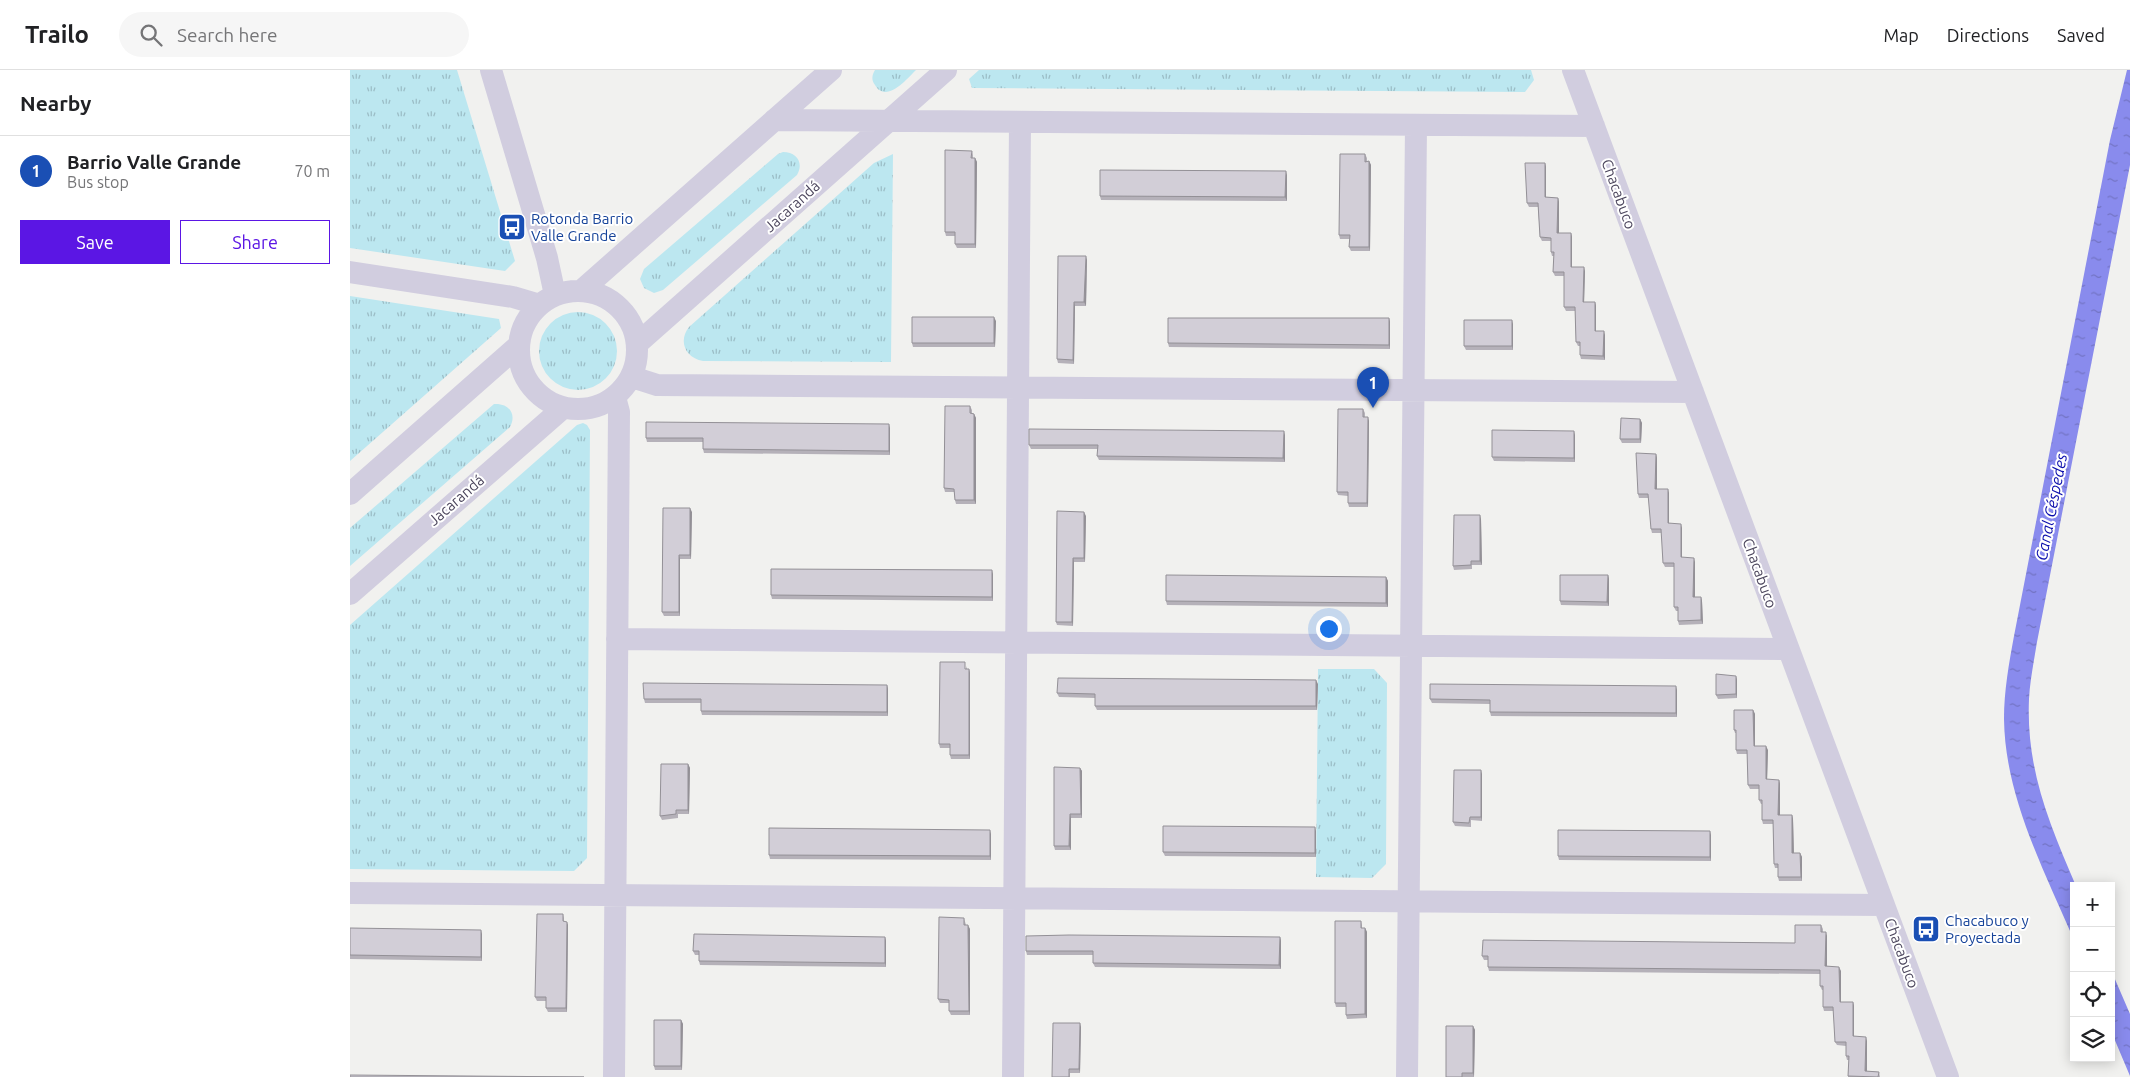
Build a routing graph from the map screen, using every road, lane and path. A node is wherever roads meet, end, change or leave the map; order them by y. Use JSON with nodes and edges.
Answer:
{"nodes":[{"id":1,"x":491,"y":70,"type":"edge"},
{"id":2,"x":831,"y":70,"type":"edge"},
{"id":3,"x":946,"y":70,"type":"edge"},
{"id":4,"x":1573,"y":70,"type":"edge"},
{"id":5,"x":774,"y":120,"type":"junction"},
{"id":6,"x":888,"y":121,"type":"junction"},
{"id":7,"x":1020,"y":122,"type":"junction"},
{"id":8,"x":1416,"y":125,"type":"junction"},
{"id":9,"x":1594,"y":126,"type":"junction"},
{"id":10,"x":350,"y":272,"type":"edge"},
{"id":11,"x":581,"y":291,"type":"junction"},
{"id":12,"x":548,"y":300,"type":"junction"},
{"id":13,"x":638,"y":343,"type":"junction"},
{"id":14,"x":519,"y":345,"type":"junction"},
{"id":15,"x":632,"y":377,"type":"junction"},
{"id":16,"x":1018,"y":387,"type":"junction"},
{"id":17,"x":1413,"y":390,"type":"junction"},
{"id":18,"x":1693,"y":392,"type":"junction"},
{"id":19,"x":615,"y":397,"type":"junction"},
{"id":20,"x":563,"y":408,"type":"junction"},
{"id":21,"x":350,"y":494,"type":"edge"},
{"id":22,"x":350,"y":594,"type":"edge"},
{"id":23,"x":617,"y":639,"type":"junction"},
{"id":24,"x":1016,"y":642,"type":"junction"},
{"id":25,"x":1411,"y":646,"type":"junction"},
{"id":26,"x":1788,"y":649,"type":"junction"},
{"id":27,"x":350,"y":893,"type":"edge"},
{"id":28,"x":615,"y":895,"type":"junction"},
{"id":29,"x":1014,"y":898,"type":"junction"},
{"id":30,"x":1409,"y":901,"type":"junction"},
{"id":31,"x":1884,"y":905,"type":"junction"},
{"id":32,"x":614,"y":1077,"type":"edge"},
{"id":33,"x":1013,"y":1077,"type":"edge"},
{"id":34,"x":1407,"y":1077,"type":"edge"},
{"id":35,"x":1948,"y":1077,"type":"edge"}],
"edges":[{"from":1,"to":12,"type":"street"},
{"from":2,"to":5,"type":"street"},
{"from":3,"to":6,"type":"street","name":"Jacarandá"},
{"from":4,"to":9,"type":"street","name":"Chacabuco"},
{"from":5,"to":6,"type":"street"},
{"from":5,"to":11,"type":"street"},
{"from":6,"to":7,"type":"street"},
{"from":6,"to":13,"type":"street","name":"Jacarandá"},
{"from":7,"to":8,"type":"street"},
{"from":7,"to":16,"type":"street"},
{"from":8,"to":9,"type":"street"},
{"from":8,"to":17,"type":"street"},
{"from":9,"to":18,"type":"street","name":"Chacabuco"},
{"from":10,"to":12,"type":"street"},
{"from":11,"to":12,"type":"street"},
{"from":11,"to":13,"type":"street"},
{"from":12,"to":14,"type":"street"},
{"from":13,"to":15,"type":"street"},
{"from":14,"to":20,"type":"street"},
{"from":14,"to":21,"type":"street"},
{"from":15,"to":16,"type":"street"},
{"from":15,"to":19,"type":"street"},
{"from":16,"to":17,"type":"street"},
{"from":16,"to":24,"type":"street"},
{"from":17,"to":18,"type":"street"},
{"from":17,"to":25,"type":"street"},
{"from":18,"to":26,"type":"street","name":"Chacabuco"},
{"from":19,"to":20,"type":"street"},
{"from":19,"to":23,"type":"street"},
{"from":20,"to":22,"type":"street","name":"Jacarandá"},
{"from":23,"to":24,"type":"street"},
{"from":23,"to":28,"type":"street"},
{"from":24,"to":25,"type":"street"},
{"from":24,"to":29,"type":"street"},
{"from":25,"to":26,"type":"street"},
{"from":25,"to":30,"type":"street"},
{"from":26,"to":31,"type":"street","name":"Chacabuco"},
{"from":27,"to":28,"type":"street"},
{"from":28,"to":29,"type":"street"},
{"from":28,"to":32,"type":"street"},
{"from":29,"to":30,"type":"street"},
{"from":29,"to":33,"type":"street"},
{"from":30,"to":31,"type":"street"},
{"from":30,"to":34,"type":"street"},
{"from":31,"to":35,"type":"street","name":"Chacabuco"}]}
